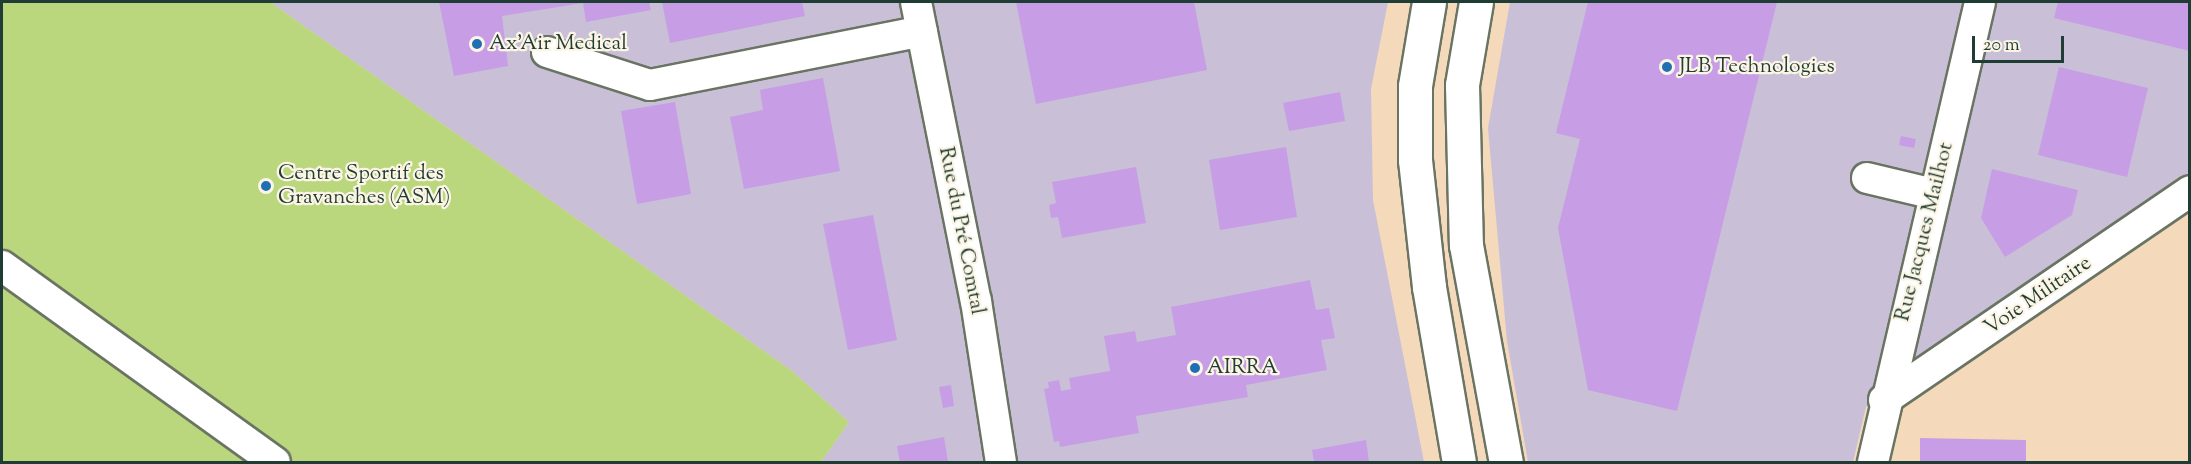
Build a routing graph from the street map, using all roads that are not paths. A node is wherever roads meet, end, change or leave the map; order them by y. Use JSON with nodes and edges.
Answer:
{"nodes":[{"id":1,"x":916,"y":2,"type":"edge"},
{"id":2,"x":1429,"y":2,"type":"edge"},
{"id":3,"x":1476,"y":2,"type":"edge"},
{"id":4,"x":1980,"y":2,"type":"edge"},
{"id":5,"x":922,"y":31,"type":"junction"},
{"id":6,"x":547,"y":52,"type":"dead end"},
{"id":7,"x":1867,"y":178,"type":"dead end"},
{"id":8,"x":2190,"y":191,"type":"edge"},
{"id":9,"x":1934,"y":194,"type":"junction"},
{"id":10,"x":2,"y":266,"type":"edge"},
{"id":11,"x":1884,"y":400,"type":"junction"},
{"id":12,"x":275,"y":462,"type":"edge"},
{"id":13,"x":1001,"y":462,"type":"edge"},
{"id":14,"x":1459,"y":462,"type":"edge"},
{"id":15,"x":1506,"y":462,"type":"edge"},
{"id":16,"x":1872,"y":462,"type":"edge"}],
"edges":[{"from":1,"to":5,"type":"street","name":"Rue du Pré Comtal"},
{"from":2,"to":14,"type":"main road"},
{"from":3,"to":15,"type":"main road"},
{"from":4,"to":9,"type":"street","name":"Rue Jacques Mailhot"},
{"from":5,"to":6,"type":"street"},
{"from":5,"to":13,"type":"street","name":"Rue du Pré Comtal"},
{"from":7,"to":9,"type":"street"},
{"from":8,"to":11,"type":"street","name":"Voie Militaire"},
{"from":9,"to":11,"type":"street","name":"Rue Jacques Mailhot"},
{"from":10,"to":12,"type":"street"},
{"from":11,"to":16,"type":"street","name":"Rue Jacques Mailhot"}]}
